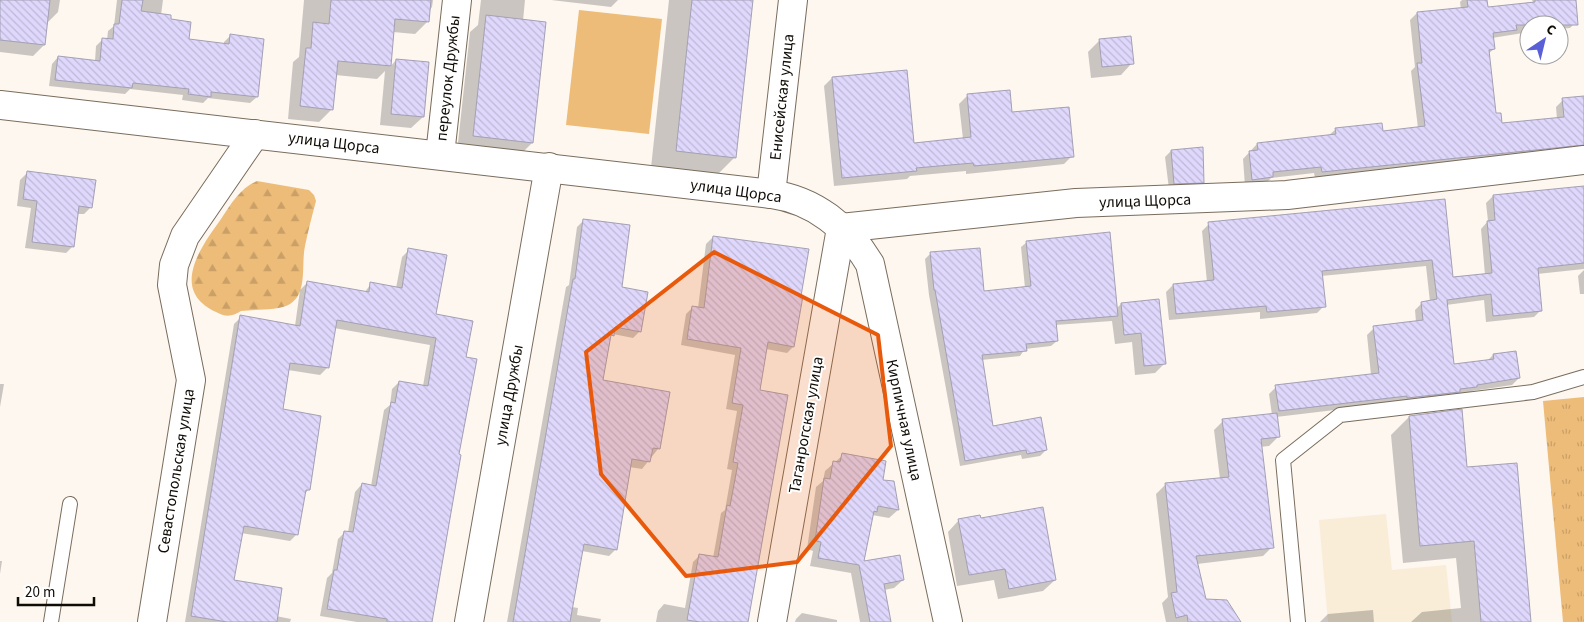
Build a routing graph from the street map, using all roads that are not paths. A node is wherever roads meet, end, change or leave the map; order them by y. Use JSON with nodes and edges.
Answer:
{"nodes":[{"id":1,"x":457,"y":0,"type":"edge"},
{"id":2,"x":793,"y":0,"type":"edge"},
{"id":3,"x":0,"y":105,"type":"edge"},
{"id":4,"x":255,"y":134,"type":"junction"},
{"id":5,"x":440,"y":155,"type":"junction"},
{"id":6,"x":1584,"y":160,"type":"edge"},
{"id":7,"x":548,"y":167,"type":"junction"},
{"id":8,"x":771,"y":194,"type":"junction"},
{"id":9,"x":841,"y":228,"type":"junction"},
{"id":10,"x":1584,"y":377,"type":"edge"},
{"id":11,"x":70,"y":504,"type":"dead end"},
{"id":12,"x":51,"y":622,"type":"edge"},
{"id":13,"x":152,"y":622,"type":"edge"},
{"id":14,"x":469,"y":622,"type":"edge"},
{"id":15,"x":772,"y":622,"type":"edge"},
{"id":16,"x":948,"y":622,"type":"edge"},
{"id":17,"x":1298,"y":622,"type":"edge"}],
"edges":[{"from":1,"to":5,"type":"street","name":"переулок Дружбы"},
{"from":2,"to":8,"type":"street","name":"Енисейская улица"},
{"from":3,"to":4,"type":"street","name":"улица Щорса"},
{"from":4,"to":5,"type":"street","name":"улица Щорса"},
{"from":4,"to":13,"type":"street","name":"Севастопольская улица"},
{"from":5,"to":7,"type":"street","name":"улица Щорса"},
{"from":6,"to":9,"type":"street","name":"улица Щорса"},
{"from":7,"to":8,"type":"street","name":"улица Щорса"},
{"from":7,"to":14,"type":"street","name":"улица Дружбы"},
{"from":8,"to":9,"type":"street","name":"улица Щорса"},
{"from":9,"to":15,"type":"street","name":"Таганрогская улица"},
{"from":9,"to":16,"type":"street","name":"Кирпичная улица"},
{"from":10,"to":17,"type":"lane"},
{"from":11,"to":12,"type":"lane"}]}
